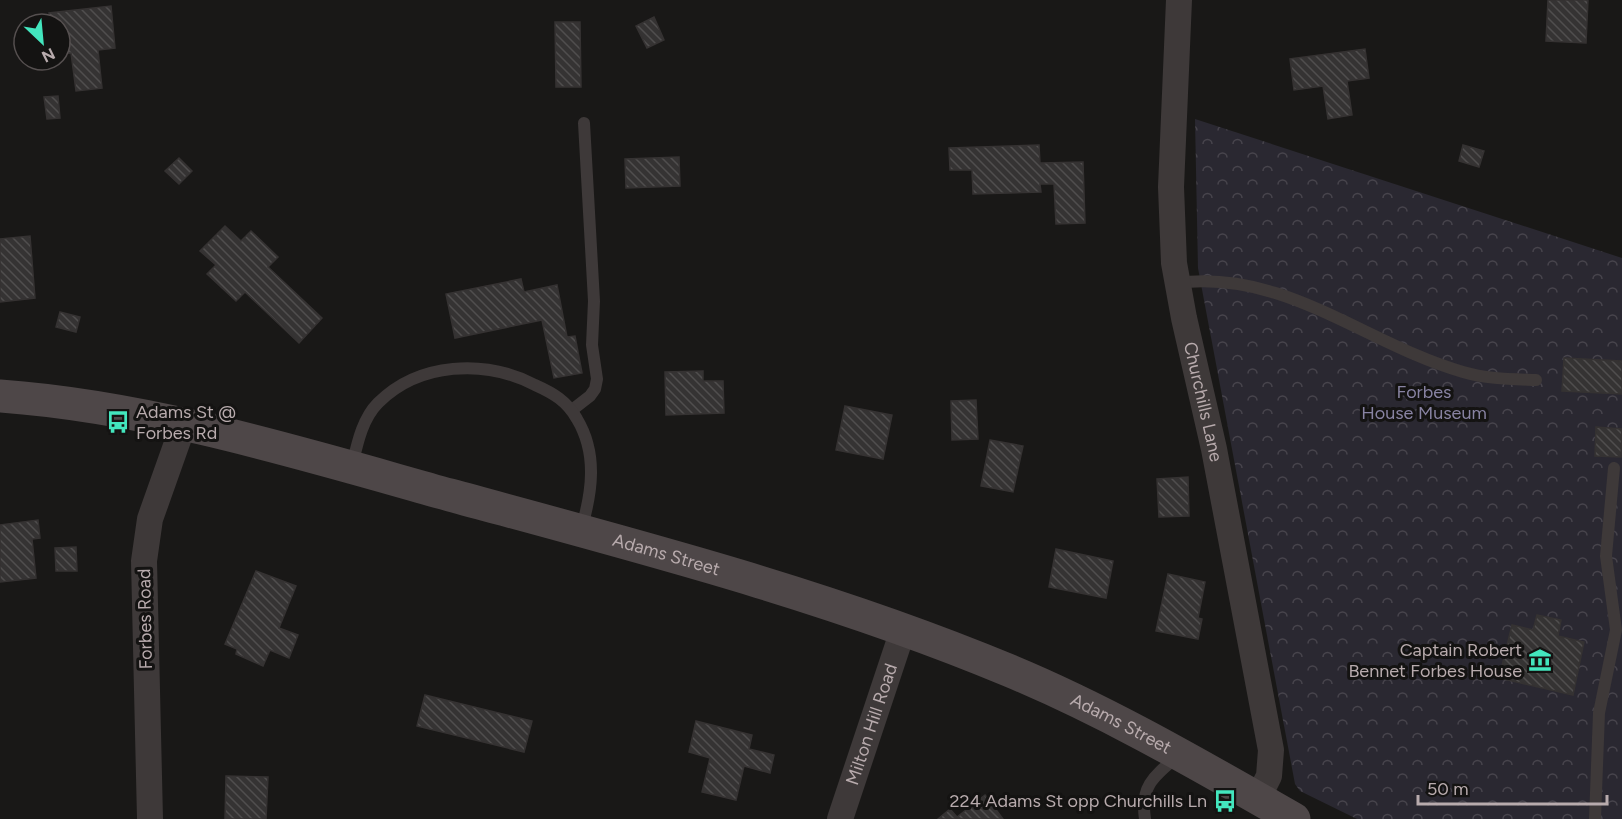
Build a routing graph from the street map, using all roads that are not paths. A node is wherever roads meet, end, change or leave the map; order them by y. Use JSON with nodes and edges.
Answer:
{"nodes":[{"id":1,"x":1179,"y":0,"type":"edge"},
{"id":2,"x":584,"y":123,"type":"dead end"},
{"id":3,"x":1177,"y":283,"type":"junction"},
{"id":4,"x":1536,"y":380,"type":"dead end"},
{"id":5,"x":0,"y":396,"type":"edge"},
{"id":6,"x":572,"y":410,"type":"junction"},
{"id":7,"x":183,"y":426,"type":"junction"},
{"id":8,"x":351,"y":468,"type":"junction"},
{"id":9,"x":1614,"y":468,"type":"dead end"},
{"id":10,"x":581,"y":531,"type":"junction"},
{"id":11,"x":903,"y":630,"type":"junction"},
{"id":12,"x":1180,"y":755,"type":"junction"},
{"id":13,"x":1258,"y":798,"type":"junction"},
{"id":14,"x":150,"y":819,"type":"edge"},
{"id":15,"x":840,"y":819,"type":"edge"},
{"id":16,"x":1145,"y":819,"type":"edge"},
{"id":17,"x":1294,"y":819,"type":"edge"},
{"id":18,"x":1595,"y":819,"type":"edge"}],
"edges":[{"from":1,"to":3,"type":"street","name":"Churchills Lane"},
{"from":2,"to":6,"type":"lane"},
{"from":3,"to":4,"type":"lane"},
{"from":3,"to":13,"type":"street","name":"Churchills Lane"},
{"from":5,"to":7,"type":"main road","name":"Adams Street"},
{"from":6,"to":8,"type":"lane"},
{"from":6,"to":10,"type":"lane"},
{"from":7,"to":8,"type":"main road","name":"Adams Street"},
{"from":7,"to":14,"type":"street","name":"Forbes Road"},
{"from":8,"to":10,"type":"main road","name":"Adams Street"},
{"from":9,"to":18,"type":"lane"},
{"from":10,"to":11,"type":"main road","name":"Adams Street"},
{"from":11,"to":12,"type":"main road","name":"Adams Street"},
{"from":11,"to":15,"type":"street","name":"Milton Hill Road"},
{"from":12,"to":13,"type":"main road","name":"Adams Street"},
{"from":12,"to":16,"type":"lane"},
{"from":13,"to":17,"type":"main road","name":"Adams Street"}]}
